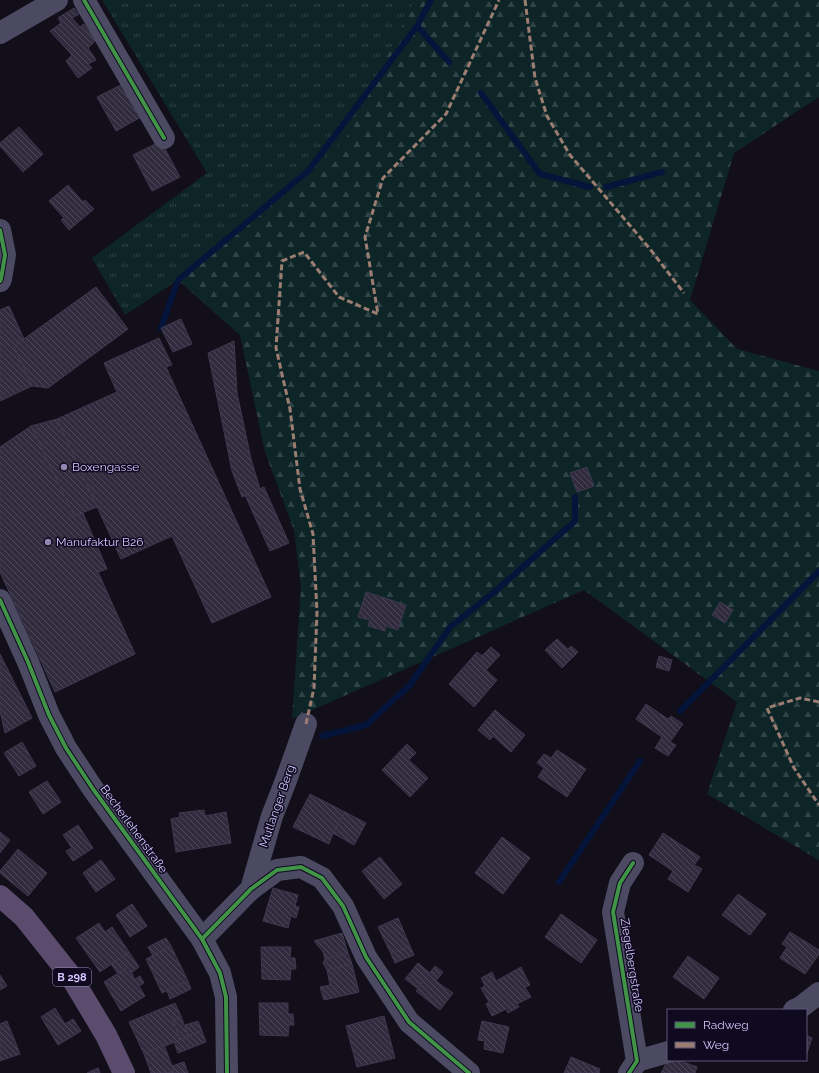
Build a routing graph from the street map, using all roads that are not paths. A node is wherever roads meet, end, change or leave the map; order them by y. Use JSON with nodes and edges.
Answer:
{"nodes":[{"id":1,"x":57,"y":0,"type":"edge"},
{"id":2,"x":84,"y":0,"type":"edge"},
{"id":3,"x":0,"y":33,"type":"edge"},
{"id":4,"x":164,"y":138,"type":"dead end"},
{"id":5,"x":0,"y":230,"type":"edge"},
{"id":6,"x":0,"y":281,"type":"edge"},
{"id":7,"x":0,"y":600,"type":"edge"},
{"id":8,"x":306,"y":724,"type":"dead end"},
{"id":9,"x":633,"y":863,"type":"dead end"},
{"id":10,"x":251,"y":889,"type":"junction"},
{"id":11,"x":0,"y":896,"type":"edge"},
{"id":12,"x":202,"y":939,"type":"junction"},
{"id":13,"x":819,"y":993,"type":"edge"},
{"id":14,"x":796,"y":1009,"type":"edge"},
{"id":15,"x":667,"y":1052,"type":"edge"},
{"id":16,"x":633,"y":1067,"type":"edge"},
{"id":17,"x":124,"y":1073,"type":"edge"},
{"id":18,"x":227,"y":1073,"type":"edge"},
{"id":19,"x":469,"y":1073,"type":"edge"}],
"edges":[{"from":1,"to":3,"type":"street"},
{"from":2,"to":4,"type":"street"},
{"from":5,"to":6,"type":"street"},
{"from":7,"to":12,"type":"street","name":"Becherlehenstraße"},
{"from":8,"to":10,"type":"street","name":"Mutlanger Berg"},
{"from":9,"to":16,"type":"street","name":"Ziegelbergstraße"},
{"from":10,"to":12,"type":"street"},
{"from":10,"to":19,"type":"street"},
{"from":11,"to":17,"type":"main road","number":"B 298"},
{"from":12,"to":18,"type":"street","name":"Becherlehenstraße"},
{"from":13,"to":14,"type":"street"},
{"from":15,"to":16,"type":"street","name":"Ziegelbergstraße"}]}
